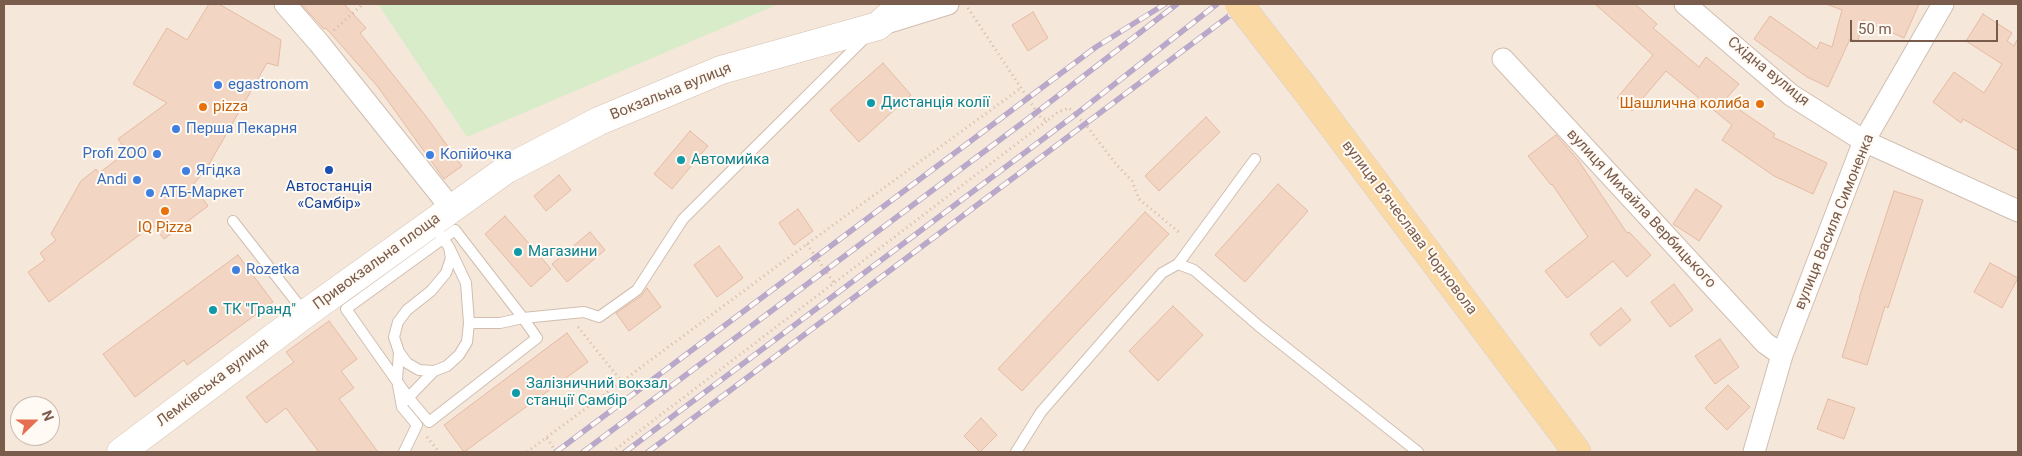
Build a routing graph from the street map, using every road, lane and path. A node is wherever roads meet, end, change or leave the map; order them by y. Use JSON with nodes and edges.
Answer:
{"nodes":[{"id":1,"x":285,"y":4,"type":"edge"},
{"id":2,"x":363,"y":4,"type":"edge"},
{"id":3,"x":902,"y":4,"type":"edge"},
{"id":4,"x":948,"y":4,"type":"edge"},
{"id":5,"x":965,"y":4,"type":"edge"},
{"id":6,"x":1240,"y":4,"type":"edge"},
{"id":7,"x":1684,"y":4,"type":"edge"},
{"id":8,"x":1943,"y":4,"type":"edge"},
{"id":9,"x":878,"y":26,"type":"junction"},
{"id":10,"x":319,"y":43,"type":"junction"},
{"id":11,"x":1503,"y":59,"type":"dead end"},
{"id":12,"x":1021,"y":88,"type":"junction"},
{"id":13,"x":1048,"y":120,"type":"junction"},
{"id":14,"x":1864,"y":141,"type":"junction"},
{"id":15,"x":1255,"y":159,"type":"dead end"},
{"id":16,"x":2018,"y":211,"type":"edge"},
{"id":17,"x":233,"y":221,"type":"dead end"},
{"id":18,"x":444,"y":229,"type":"junction"},
{"id":19,"x":807,"y":244,"type":"junction"},
{"id":20,"x":1193,"y":244,"type":"junction"},
{"id":21,"x":1178,"y":264,"type":"junction"},
{"id":22,"x":834,"y":283,"type":"junction"},
{"id":23,"x":568,"y":313,"type":"junction"},
{"id":24,"x":305,"y":314,"type":"junction"},
{"id":25,"x":523,"y":318,"type":"junction"},
{"id":26,"x":469,"y":323,"type":"junction"},
{"id":27,"x":399,"y":352,"type":"junction"},
{"id":28,"x":1782,"y":355,"type":"junction"},
{"id":29,"x":434,"y":372,"type":"junction"},
{"id":30,"x":398,"y":380,"type":"junction"},
{"id":31,"x":622,"y":382,"type":"junction"},
{"id":32,"x":408,"y":397,"type":"junction"},
{"id":33,"x":402,"y":407,"type":"junction"},
{"id":34,"x":547,"y":438,"type":"junction"},
{"id":35,"x":121,"y":452,"type":"edge"},
{"id":36,"x":404,"y":452,"type":"edge"},
{"id":37,"x":527,"y":452,"type":"edge"},
{"id":38,"x":556,"y":452,"type":"edge"},
{"id":39,"x":612,"y":452,"type":"edge"},
{"id":40,"x":1016,"y":452,"type":"edge"},
{"id":41,"x":1418,"y":452,"type":"edge"},
{"id":42,"x":1577,"y":452,"type":"edge"},
{"id":43,"x":1754,"y":452,"type":"edge"}],
"edges":[{"from":1,"to":10,"type":"street","name":"Привокзальна площа"},
{"from":2,"to":10,"type":"path"},
{"from":3,"to":9,"type":"main road","name":"Вокзальна вулиця"},
{"from":4,"to":9,"type":"street"},
{"from":5,"to":12,"type":"path"},
{"from":6,"to":42,"type":"main road","name":"вулиця Вʼячеслава Чорновола","bridge":true},
{"from":7,"to":14,"type":"street","name":"Східна вулиця"},
{"from":8,"to":14,"type":"street","name":"вулиця Василя Симоненка"},
{"from":9,"to":18,"type":"main road","name":"Вокзальна вулиця"},
{"from":9,"to":23,"type":"lane"},
{"from":10,"to":18,"type":"street","name":"Привокзальна площа"},
{"from":11,"to":28,"type":"street","name":"вулиця Михайла Вербицького"},
{"from":12,"to":13,"type":"path"},
{"from":12,"to":19,"type":"path"},
{"from":13,"to":20,"type":"path"},
{"from":13,"to":22,"type":"path"},
{"from":14,"to":16,"type":"street","name":"Східна вулиця"},
{"from":14,"to":28,"type":"street","name":"вулиця Василя Симоненка"},
{"from":15,"to":20,"type":"lane"},
{"from":17,"to":24,"type":"lane","name":"Привокзальна площа"},
{"from":18,"to":24,"type":"main road","name":"Привокзальна площа"},
{"from":18,"to":25,"type":"lane"},
{"from":18,"to":26,"type":"lane"},
{"from":18,"to":27,"type":"lane"},
{"from":18,"to":30,"type":"lane"},
{"from":19,"to":22,"type":"path"},
{"from":19,"to":31,"type":"path"},
{"from":20,"to":21,"type":"lane"},
{"from":21,"to":40,"type":"lane"},
{"from":21,"to":41,"type":"lane"},
{"from":22,"to":39,"type":"path"},
{"from":23,"to":25,"type":"lane"},
{"from":23,"to":31,"type":"path"},
{"from":24,"to":35,"type":"main road","name":"Лемківська вулиця"},
{"from":25,"to":26,"type":"lane"},
{"from":25,"to":32,"type":"lane"},
{"from":26,"to":29,"type":"lane"},
{"from":27,"to":29,"type":"lane"},
{"from":27,"to":30,"type":"lane"},
{"from":28,"to":43,"type":"street","name":"вулиця Василя Симоненка"},
{"from":29,"to":32,"type":"lane"},
{"from":30,"to":32,"type":"lane"},
{"from":30,"to":33,"type":"lane"},
{"from":31,"to":34,"type":"path"},
{"from":32,"to":33,"type":"lane"},
{"from":33,"to":36,"type":"lane"},
{"from":34,"to":37,"type":"path"},
{"from":34,"to":38,"type":"path"}]}
